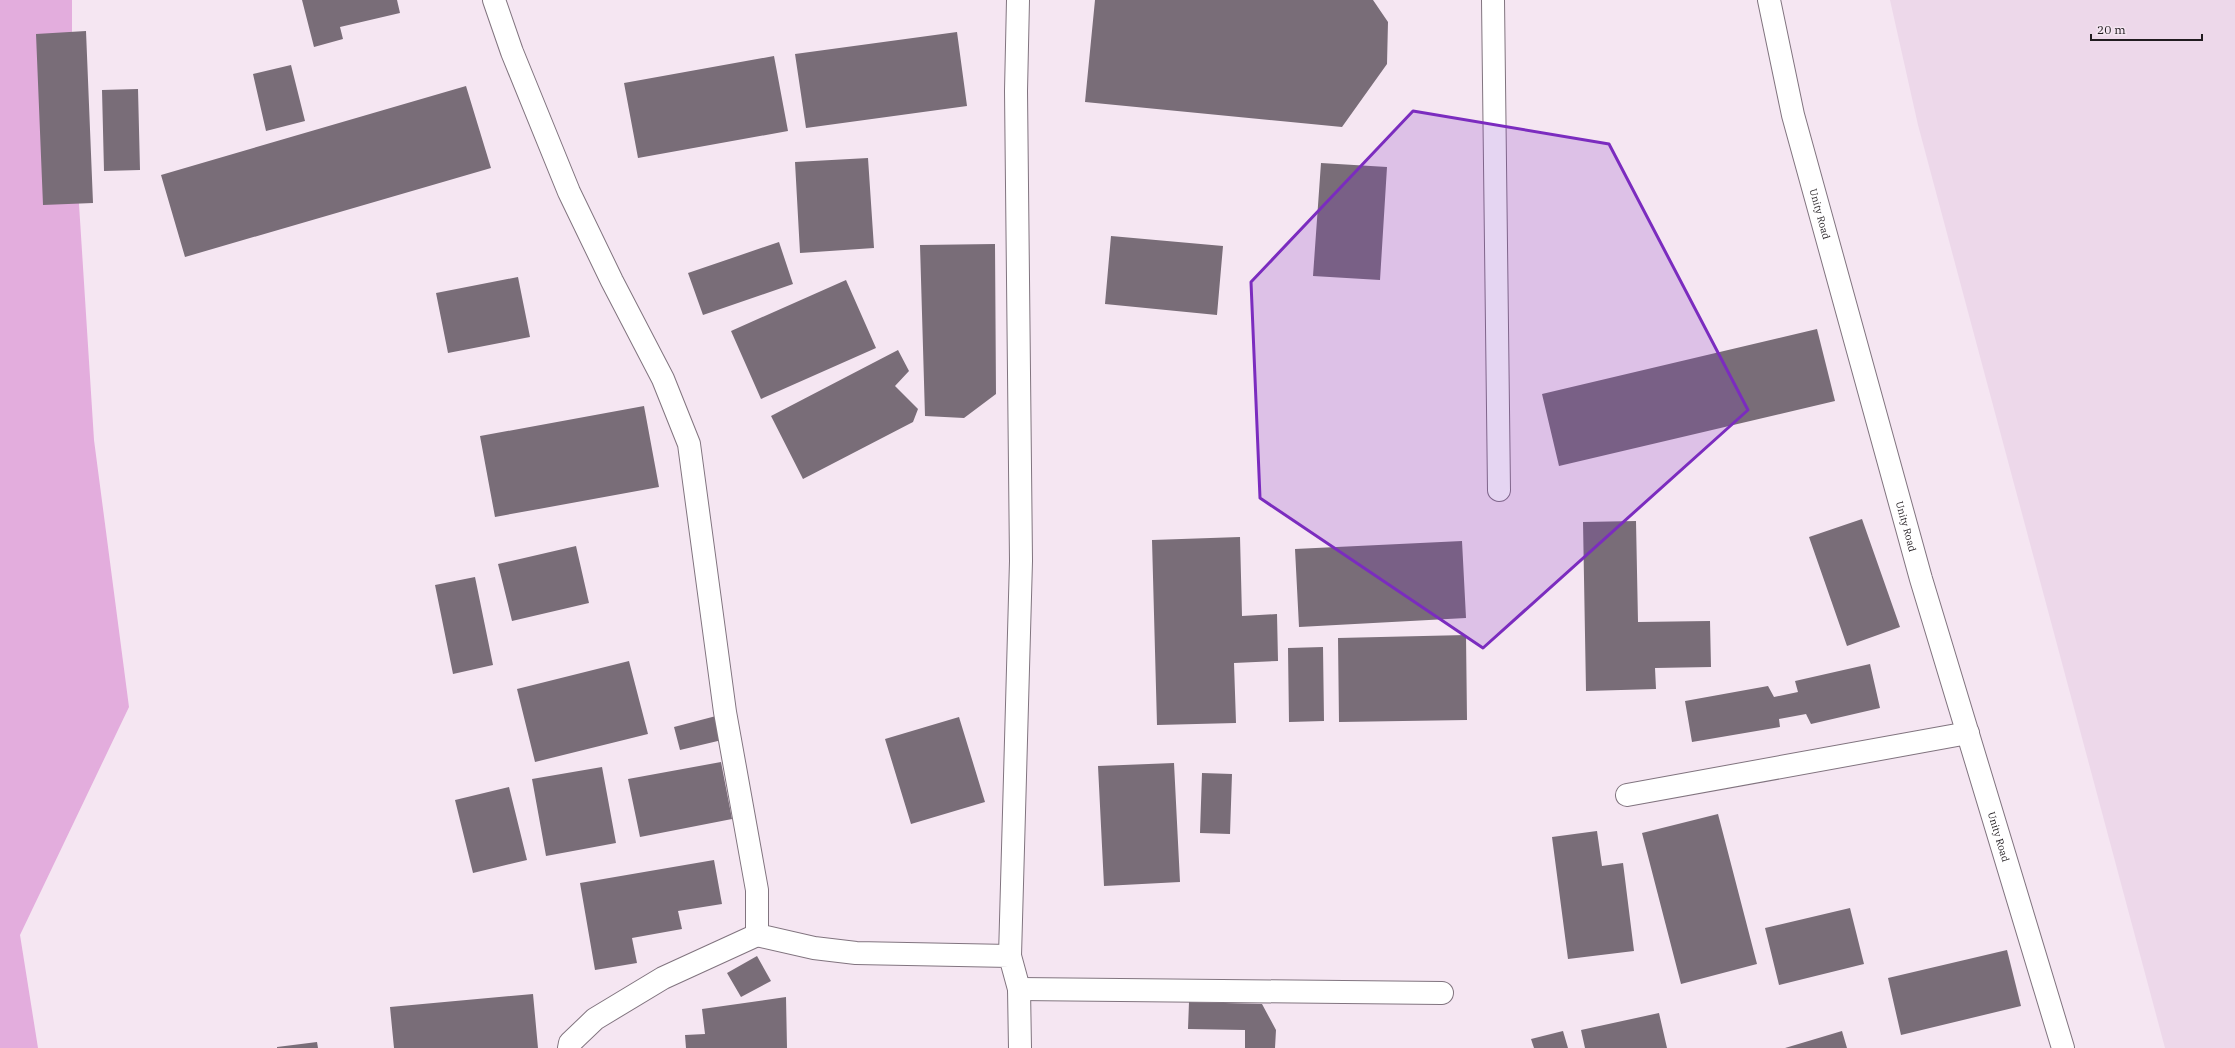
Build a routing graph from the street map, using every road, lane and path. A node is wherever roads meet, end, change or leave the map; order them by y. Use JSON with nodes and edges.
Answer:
{"nodes":[{"id":1,"x":494,"y":0,"type":"edge"},
{"id":2,"x":1018,"y":0,"type":"edge"},
{"id":3,"x":1493,"y":0,"type":"edge"},
{"id":4,"x":1769,"y":0,"type":"edge"},
{"id":5,"x":1499,"y":490,"type":"dead end"},
{"id":6,"x":1968,"y":733,"type":"junction"},
{"id":7,"x":1627,"y":795,"type":"dead end"},
{"id":8,"x":757,"y":935,"type":"junction"},
{"id":9,"x":1010,"y":956,"type":"junction"},
{"id":10,"x":1019,"y":989,"type":"junction"},
{"id":11,"x":1442,"y":993,"type":"dead end"},
{"id":12,"x":569,"y":1048,"type":"edge"},
{"id":13,"x":1020,"y":1048,"type":"edge"},
{"id":14,"x":2063,"y":1048,"type":"edge"}],
"edges":[{"from":1,"to":8,"type":"street"},
{"from":2,"to":9,"type":"street"},
{"from":3,"to":5,"type":"street"},
{"from":4,"to":6,"type":"street","name":"Unity Road"},
{"from":6,"to":7,"type":"street"},
{"from":6,"to":14,"type":"street","name":"Unity Road"},
{"from":8,"to":9,"type":"street"},
{"from":8,"to":12,"type":"street"},
{"from":9,"to":10,"type":"street"},
{"from":10,"to":11,"type":"street"},
{"from":10,"to":13,"type":"street"}]}
